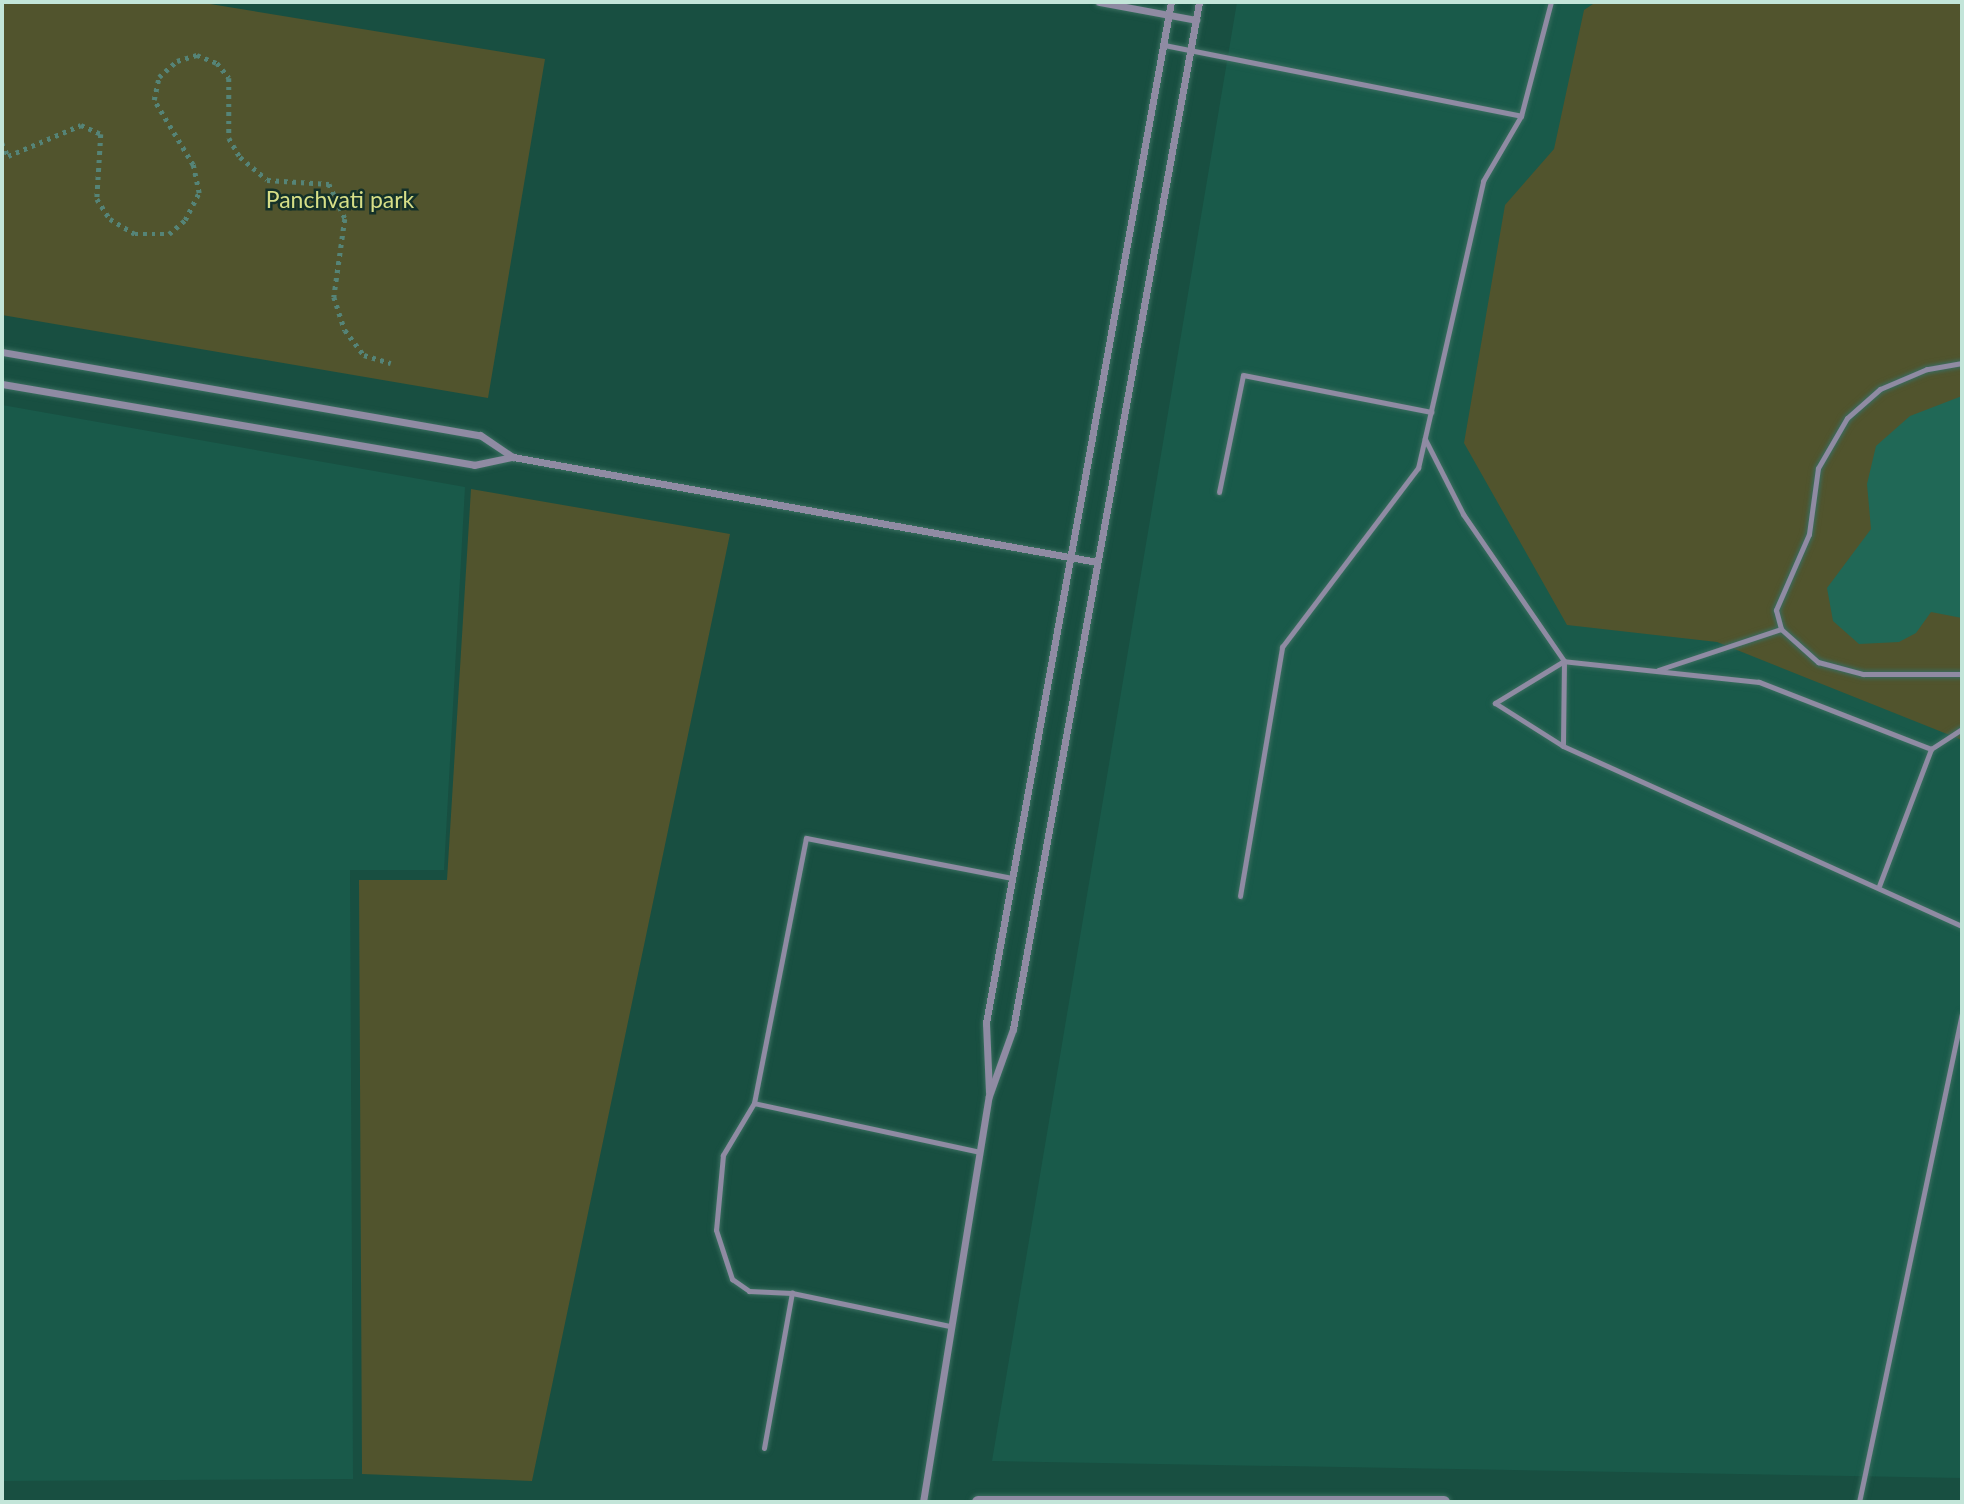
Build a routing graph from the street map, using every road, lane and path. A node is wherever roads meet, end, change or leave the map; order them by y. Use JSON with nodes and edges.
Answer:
{"nodes":[{"id":1,"x":1099,"y":2,"type":"edge"},
{"id":2,"x":1171,"y":2,"type":"edge"},
{"id":3,"x":1199,"y":2,"type":"edge"},
{"id":4,"x":1551,"y":2,"type":"edge"},
{"id":5,"x":1169,"y":15,"type":"junction"},
{"id":6,"x":1196,"y":20,"type":"junction"},
{"id":7,"x":1164,"y":45,"type":"junction"},
{"id":8,"x":1190,"y":50,"type":"junction"},
{"id":9,"x":1521,"y":116,"type":"junction"},
{"id":10,"x":2,"y":143,"type":"edge"},
{"id":11,"x":2,"y":352,"type":"edge"},
{"id":12,"x":391,"y":363,"type":"dead end"},
{"id":13,"x":1962,"y":363,"type":"edge"},
{"id":14,"x":2,"y":384,"type":"edge"},
{"id":15,"x":1431,"y":412,"type":"junction"},
{"id":16,"x":1425,"y":439,"type":"junction"},
{"id":17,"x":513,"y":457,"type":"junction"},
{"id":18,"x":1219,"y":492,"type":"dead end"},
{"id":19,"x":1070,"y":557,"type":"junction"},
{"id":20,"x":1097,"y":562,"type":"junction"},
{"id":21,"x":1781,"y":629,"type":"junction"},
{"id":22,"x":1564,"y":661,"type":"junction"},
{"id":23,"x":1656,"y":671,"type":"junction"},
{"id":24,"x":1962,"y":674,"type":"edge"},
{"id":25,"x":1962,"y":729,"type":"edge"},
{"id":26,"x":1563,"y":746,"type":"junction"},
{"id":27,"x":1931,"y":748,"type":"junction"},
{"id":28,"x":1012,"y":878,"type":"junction"},
{"id":29,"x":1879,"y":886,"type":"junction"},
{"id":30,"x":1241,"y":896,"type":"dead end"},
{"id":31,"x":1962,"y":926,"type":"edge"},
{"id":32,"x":1962,"y":1015,"type":"edge"},
{"id":33,"x":989,"y":1096,"type":"junction"},
{"id":34,"x":754,"y":1103,"type":"junction"},
{"id":35,"x":980,"y":1152,"type":"junction"},
{"id":36,"x":792,"y":1293,"type":"junction"},
{"id":37,"x":950,"y":1326,"type":"junction"},
{"id":38,"x":764,"y":1448,"type":"dead end"},
{"id":39,"x":923,"y":1502,"type":"edge"},
{"id":40,"x":978,"y":1502,"type":"edge"},
{"id":41,"x":1159,"y":1502,"type":"edge"},
{"id":42,"x":1444,"y":1502,"type":"edge"},
{"id":43,"x":1859,"y":1502,"type":"edge"}],
"edges":[{"from":1,"to":5,"type":"street"},
{"from":2,"to":5,"type":"street"},
{"from":3,"to":6,"type":"street"},
{"from":4,"to":9,"type":"lane"},
{"from":5,"to":6,"type":"street"},
{"from":5,"to":7,"type":"street"},
{"from":6,"to":8,"type":"street"},
{"from":7,"to":8,"type":"lane"},
{"from":7,"to":19,"type":"street"},
{"from":8,"to":9,"type":"lane"},
{"from":8,"to":20,"type":"street"},
{"from":9,"to":15,"type":"lane"},
{"from":10,"to":12,"type":"path"},
{"from":11,"to":17,"type":"street"},
{"from":13,"to":21,"type":"lane"},
{"from":14,"to":17,"type":"street"},
{"from":15,"to":16,"type":"lane"},
{"from":15,"to":18,"type":"lane"},
{"from":16,"to":22,"type":"lane"},
{"from":16,"to":30,"type":"lane"},
{"from":17,"to":19,"type":"street"},
{"from":19,"to":20,"type":"street"},
{"from":19,"to":28,"type":"street"},
{"from":20,"to":33,"type":"street"},
{"from":21,"to":23,"type":"lane"},
{"from":21,"to":24,"type":"lane"},
{"from":22,"to":23,"type":"lane"},
{"from":22,"to":26,"type":"lane"},
{"from":22,"to":26,"type":"lane"},
{"from":23,"to":27,"type":"lane"},
{"from":25,"to":27,"type":"lane"},
{"from":26,"to":29,"type":"lane"},
{"from":27,"to":29,"type":"lane"},
{"from":28,"to":33,"type":"street"},
{"from":28,"to":34,"type":"lane"},
{"from":29,"to":31,"type":"lane"},
{"from":32,"to":43,"type":"lane"},
{"from":33,"to":35,"type":"street"},
{"from":34,"to":35,"type":"lane"},
{"from":34,"to":36,"type":"lane"},
{"from":35,"to":37,"type":"street"},
{"from":36,"to":37,"type":"lane"},
{"from":36,"to":38,"type":"lane"},
{"from":37,"to":39,"type":"street"},
{"from":40,"to":41,"type":"street"},
{"from":41,"to":42,"type":"street"}]}
